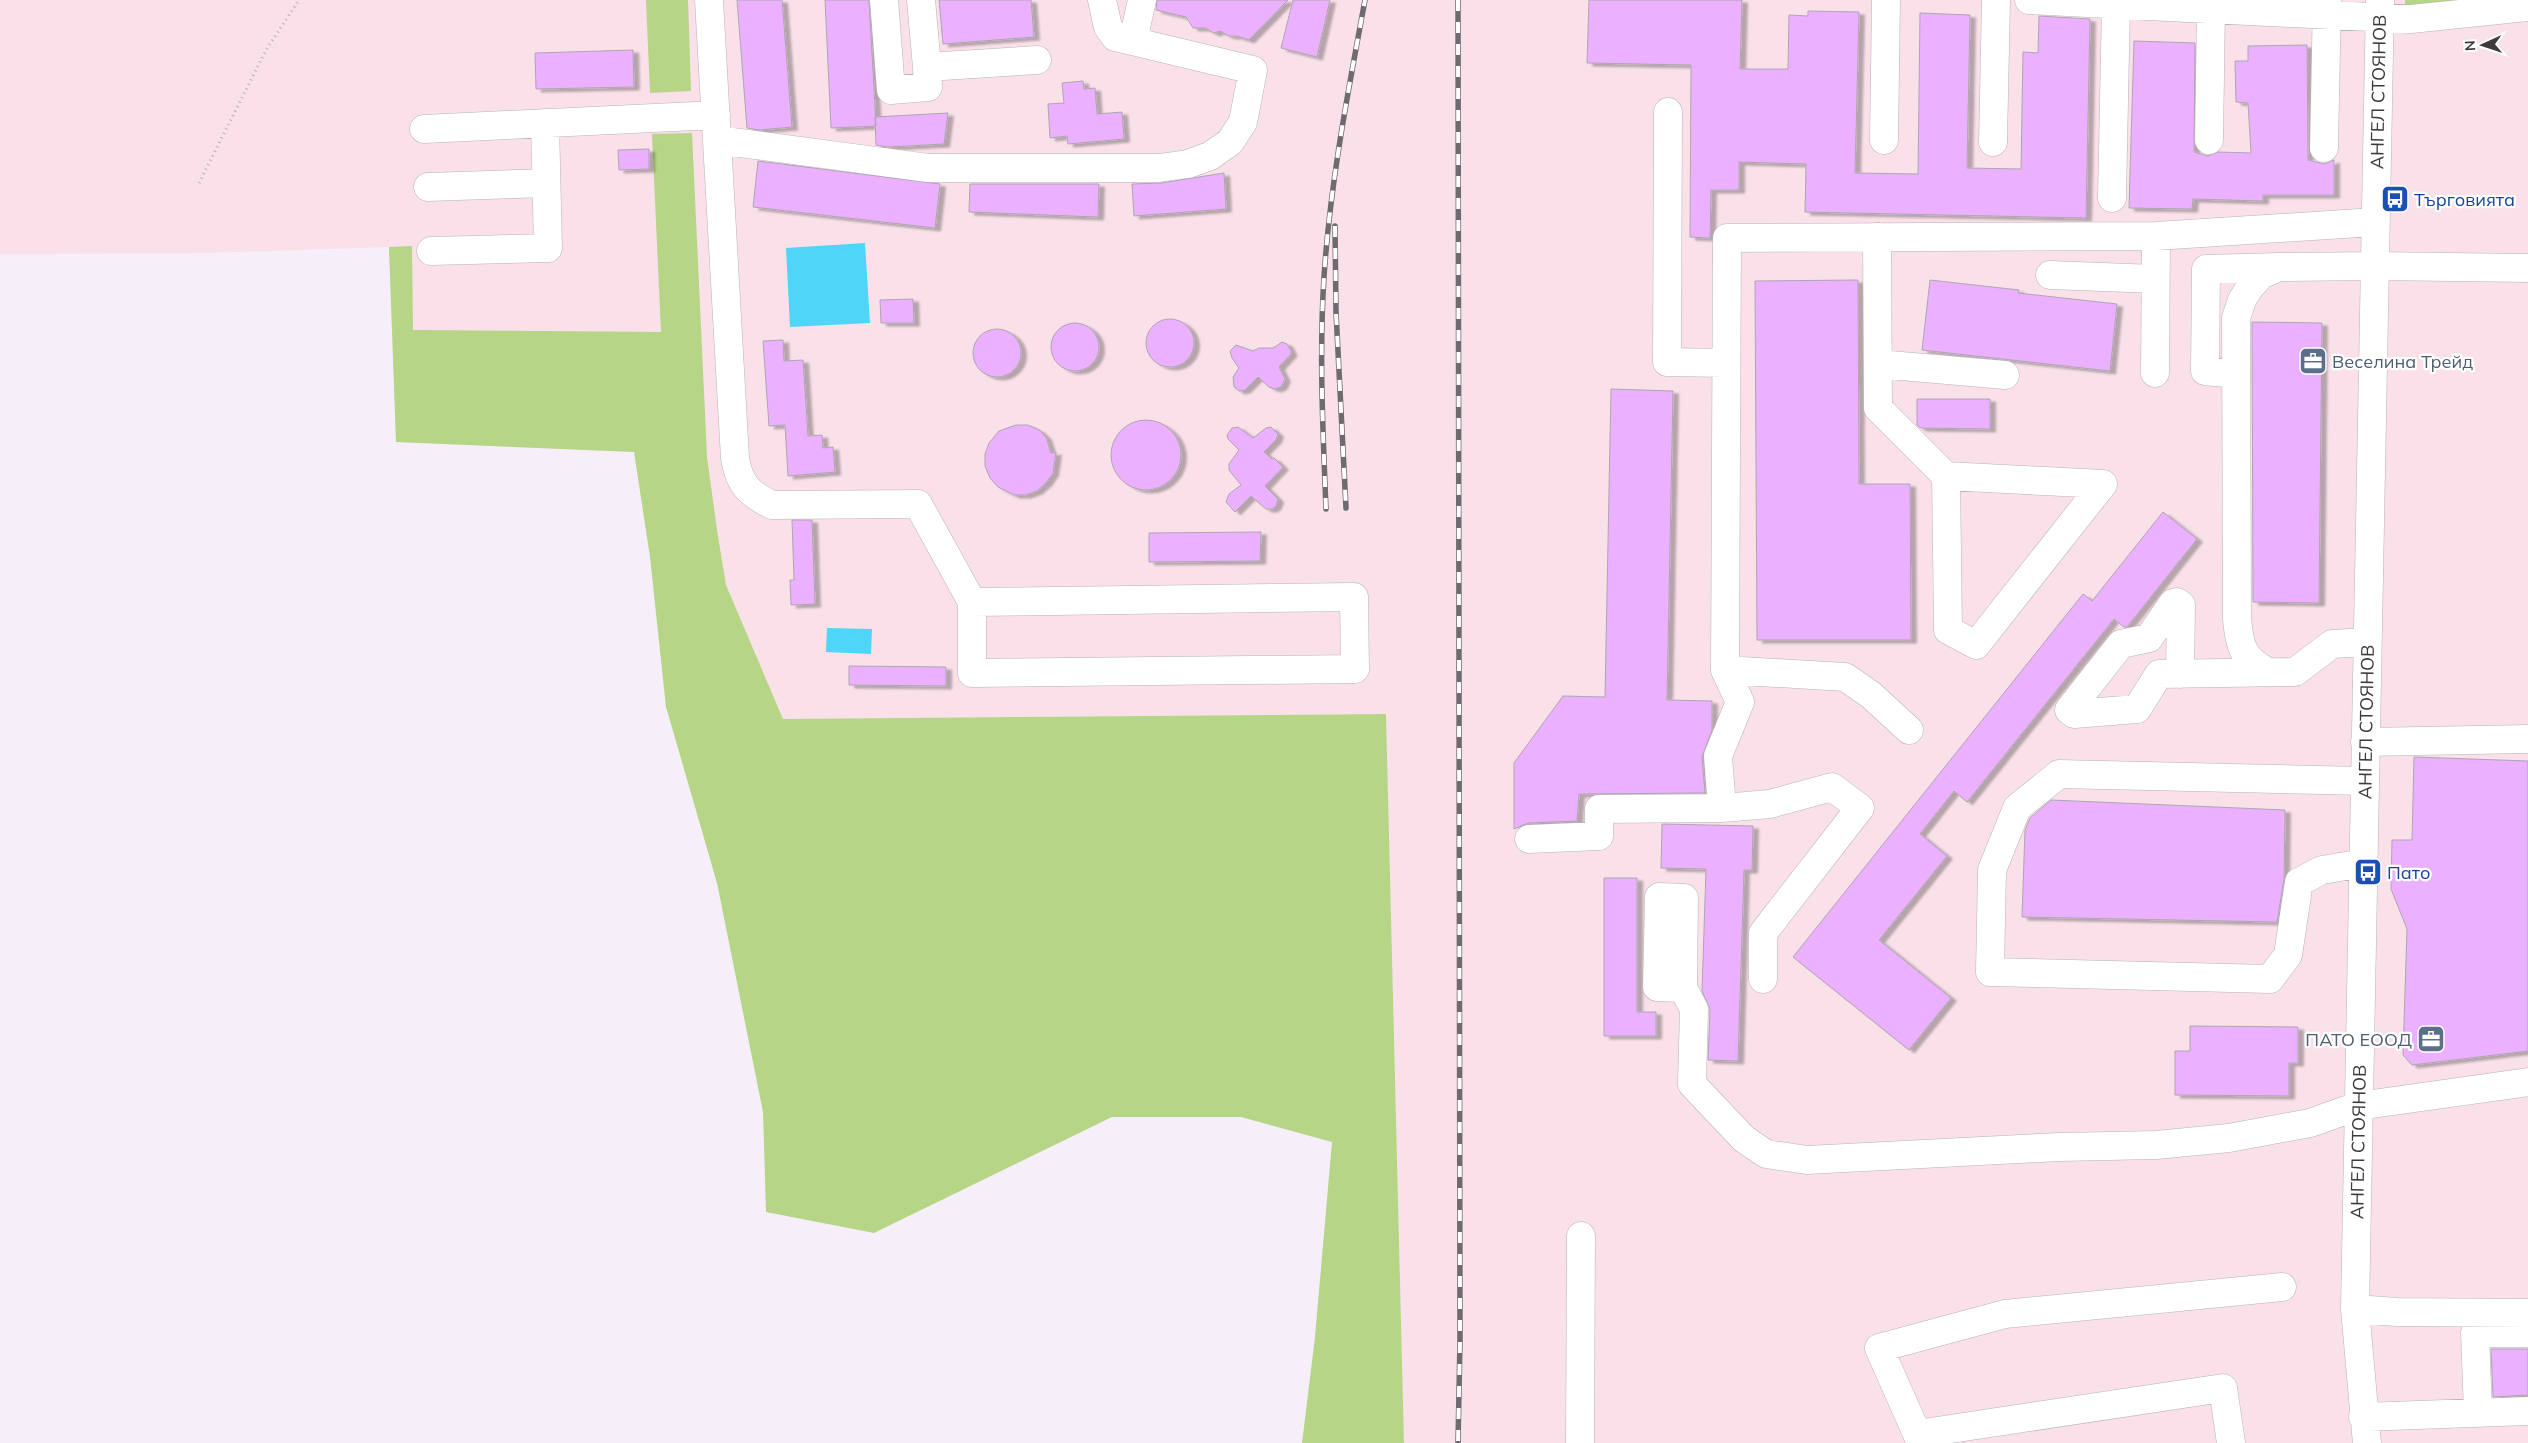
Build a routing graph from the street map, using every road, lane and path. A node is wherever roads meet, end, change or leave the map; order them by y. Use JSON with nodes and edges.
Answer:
{"nodes":[{"id":1,"x":299,"y":0,"type":"edge"},
{"id":2,"x":709,"y":0,"type":"edge"},
{"id":3,"x":884,"y":0,"type":"edge"},
{"id":4,"x":921,"y":0,"type":"edge"},
{"id":5,"x":1102,"y":0,"type":"edge"},
{"id":6,"x":1142,"y":0,"type":"edge"},
{"id":7,"x":1886,"y":0,"type":"edge"},
{"id":8,"x":1996,"y":0,"type":"edge"},
{"id":9,"x":2029,"y":0,"type":"edge"},
{"id":10,"x":2116,"y":4,"type":"junction"},
{"id":11,"x":2327,"y":7,"type":"edge"},
{"id":12,"x":2528,"y":7,"type":"edge"},
{"id":13,"x":2211,"y":8,"type":"junction"},
{"id":14,"x":2380,"y":8,"type":"edge"},
{"id":15,"x":1133,"y":41,"type":"junction"},
{"id":16,"x":1036,"y":60,"type":"dead end"},
{"id":17,"x":927,"y":67,"type":"junction"},
{"id":18,"x":1668,"y":112,"type":"dead end"},
{"id":19,"x":546,"y":123,"type":"junction"},
{"id":20,"x":716,"y":127,"type":"junction"},
{"id":21,"x":424,"y":129,"type":"dead end"},
{"id":22,"x":1884,"y":140,"type":"dead end"},
{"id":23,"x":2209,"y":140,"type":"dead end"},
{"id":24,"x":1993,"y":142,"type":"dead end"},
{"id":25,"x":2324,"y":148,"type":"dead end"},
{"id":26,"x":199,"y":183,"type":"dead end"},
{"id":27,"x":546,"y":183,"type":"junction"},
{"id":28,"x":428,"y":187,"type":"dead end"},
{"id":29,"x":2112,"y":198,"type":"dead end"},
{"id":30,"x":2375,"y":222,"type":"junction"},
{"id":31,"x":2156,"y":236,"type":"junction"},
{"id":32,"x":1877,"y":237,"type":"junction"},
{"id":33,"x":432,"y":251,"type":"dead end"},
{"id":34,"x":2374,"y":266,"type":"junction"},
{"id":35,"x":2278,"y":267,"type":"junction"},
{"id":36,"x":2528,"y":268,"type":"edge"},
{"id":37,"x":2050,"y":275,"type":"dead end"},
{"id":38,"x":2155,"y":279,"type":"junction"},
{"id":39,"x":1726,"y":362,"type":"junction"},
{"id":40,"x":1878,"y":364,"type":"junction"},
{"id":41,"x":2154,"y":373,"type":"dead end"},
{"id":42,"x":2236,"y":374,"type":"junction"},
{"id":43,"x":2006,"y":375,"type":"dead end"},
{"id":44,"x":1946,"y":476,"type":"junction"},
{"id":45,"x":972,"y":602,"type":"junction"},
{"id":46,"x":2367,"y":642,"type":"junction"},
{"id":47,"x":1725,"y":670,"type":"junction"},
{"id":48,"x":2268,"y":672,"type":"junction"},
{"id":49,"x":2180,"y":674,"type":"junction"},
{"id":50,"x":1909,"y":730,"type":"dead end"},
{"id":51,"x":2528,"y":739,"type":"edge"},
{"id":52,"x":2365,"y":742,"type":"junction"},
{"id":53,"x":2364,"y":781,"type":"junction"},
{"id":54,"x":1722,"y":808,"type":"junction"},
{"id":55,"x":1529,"y":839,"type":"dead end"},
{"id":56,"x":2363,"y":863,"type":"junction"},
{"id":57,"x":1763,"y":979,"type":"dead end"},
{"id":58,"x":1683,"y":988,"type":"dead end"},
{"id":59,"x":2528,"y":1082,"type":"edge"},
{"id":60,"x":2358,"y":1106,"type":"junction"},
{"id":61,"x":1581,"y":1236,"type":"dead end"},
{"id":62,"x":2282,"y":1287,"type":"dead end"},
{"id":63,"x":2355,"y":1309,"type":"junction"},
{"id":64,"x":2528,"y":1314,"type":"edge"},
{"id":65,"x":2528,"y":1333,"type":"edge"},
{"id":66,"x":2528,"y":1411,"type":"edge"},
{"id":67,"x":2478,"y":1412,"type":"junction"},
{"id":68,"x":2365,"y":1430,"type":"edge"},
{"id":69,"x":1580,"y":1443,"type":"edge"},
{"id":70,"x":2231,"y":1443,"type":"edge"}],
"edges":[{"from":1,"to":26,"type":"path"},
{"from":2,"to":20,"type":"street"},
{"from":3,"to":17,"type":"street"},
{"from":4,"to":17,"type":"street"},
{"from":5,"to":15,"type":"street"},
{"from":6,"to":15,"type":"street"},
{"from":7,"to":22,"type":"street"},
{"from":8,"to":24,"type":"street"},
{"from":9,"to":10,"type":"street"},
{"from":10,"to":13,"type":"street"},
{"from":10,"to":29,"type":"street"},
{"from":11,"to":13,"type":"street"},
{"from":11,"to":14,"type":"street"},
{"from":11,"to":25,"type":"street"},
{"from":12,"to":14,"type":"street"},
{"from":13,"to":23,"type":"street"},
{"from":14,"to":30,"type":"street","name":"АНГЕЛ СТОЯНОВ"},
{"from":15,"to":20,"type":"street"},
{"from":16,"to":17,"type":"street"},
{"from":18,"to":39,"type":"street"},
{"from":19,"to":20,"type":"street"},
{"from":19,"to":21,"type":"street"},
{"from":19,"to":27,"type":"street"},
{"from":20,"to":45,"type":"street"},
{"from":27,"to":28,"type":"street"},
{"from":27,"to":33,"type":"street"},
{"from":30,"to":31,"type":"street"},
{"from":30,"to":34,"type":"street","name":"АНГЕЛ СТОЯНОВ"},
{"from":31,"to":32,"type":"street"},
{"from":31,"to":38,"type":"street"},
{"from":32,"to":39,"type":"street"},
{"from":32,"to":40,"type":"street"},
{"from":34,"to":35,"type":"street"},
{"from":34,"to":36,"type":"street"},
{"from":34,"to":46,"type":"street","name":"АНГЕЛ СТОЯНОВ"},
{"from":35,"to":42,"type":"street"},
{"from":35,"to":42,"type":"street"},
{"from":37,"to":38,"type":"street"},
{"from":38,"to":41,"type":"street"},
{"from":39,"to":47,"type":"street"},
{"from":40,"to":43,"type":"street"},
{"from":40,"to":44,"type":"street"},
{"from":42,"to":48,"type":"street"},
{"from":44,"to":44,"type":"street"},
{"from":45,"to":45,"type":"street"},
{"from":46,"to":48,"type":"street"},
{"from":46,"to":52,"type":"street","name":"АНГЕЛ СТОЯНОВ"},
{"from":47,"to":50,"type":"street"},
{"from":47,"to":54,"type":"street"},
{"from":48,"to":49,"type":"street"},
{"from":49,"to":49,"type":"street"},
{"from":51,"to":52,"type":"street"},
{"from":52,"to":53,"type":"street","name":"АНГЕЛ СТОЯНОВ"},
{"from":53,"to":56,"type":"street","name":"АНГЕЛ СТОЯНОВ"},
{"from":53,"to":56,"type":"street"},
{"from":54,"to":55,"type":"street"},
{"from":54,"to":57,"type":"street"},
{"from":56,"to":60,"type":"street","name":"АНГЕЛ СТОЯНОВ"},
{"from":58,"to":60,"type":"street"},
{"from":59,"to":60,"type":"street"},
{"from":60,"to":63,"type":"street","name":"АНГЕЛ СТОЯНОВ"},
{"from":61,"to":69,"type":"street"},
{"from":62,"to":70,"type":"street"},
{"from":63,"to":64,"type":"street"},
{"from":63,"to":68,"type":"street","name":"АНГЕЛ СТОЯНОВ"},
{"from":65,"to":67,"type":"street"},
{"from":66,"to":67,"type":"street"},
{"from":67,"to":68,"type":"street"}]}
